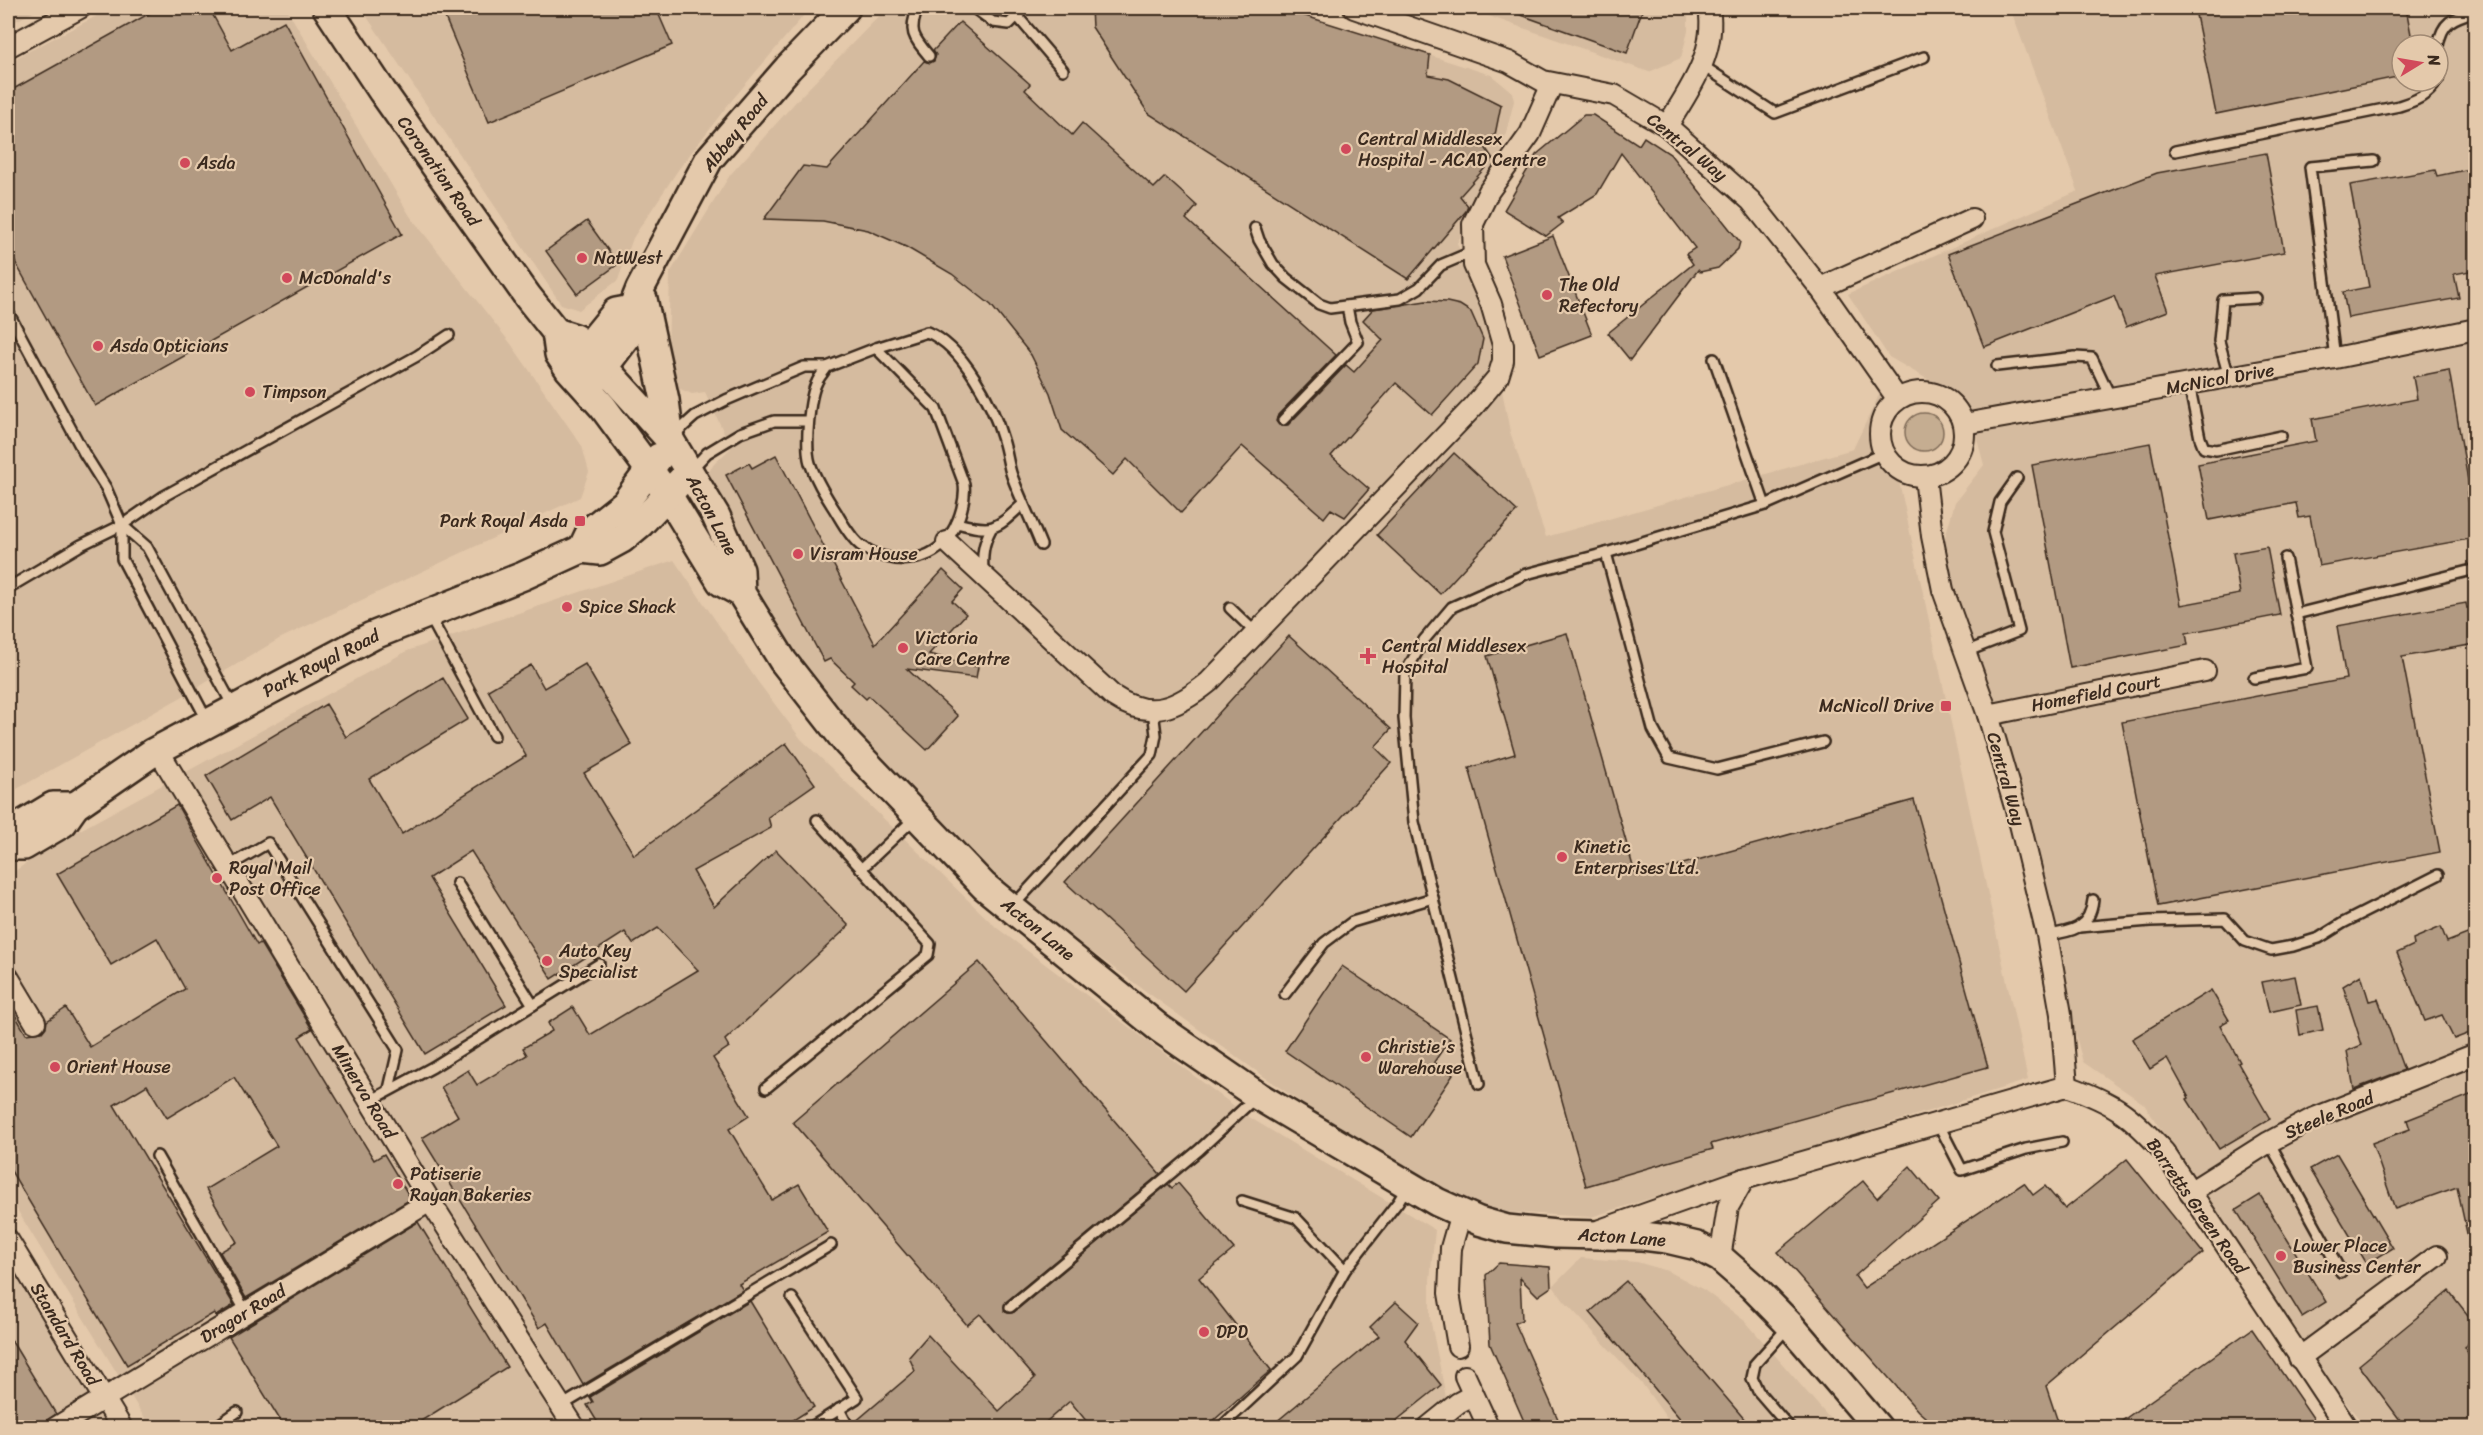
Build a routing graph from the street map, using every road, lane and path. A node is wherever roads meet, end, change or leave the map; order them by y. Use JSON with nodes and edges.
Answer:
{"nodes":[{"id":1,"x":80,"y":8,"type":"edge"},
{"id":2,"x":327,"y":8,"type":"edge"},
{"id":3,"x":846,"y":8,"type":"edge"},
{"id":4,"x":918,"y":8,"type":"edge"},
{"id":5,"x":974,"y":8,"type":"edge"},
{"id":6,"x":1358,"y":8,"type":"edge"},
{"id":7,"x":1709,"y":8,"type":"edge"},
{"id":8,"x":2475,"y":11,"type":"edge"},
{"id":9,"x":1019,"y":12,"type":"edge"},
{"id":10,"x":2440,"y":33,"type":"edge"},
{"id":11,"x":8,"y":47,"type":"edge"},
{"id":12,"x":929,"y":56,"type":"dead end"},
{"id":13,"x":1924,"y":57,"type":"dead end"},
{"id":14,"x":1703,"y":66,"type":"junction"},
{"id":15,"x":1062,"y":70,"type":"dead end"},
{"id":16,"x":1552,"y":84,"type":"junction"},
{"id":17,"x":2428,"y":93,"type":"edge"},
{"id":18,"x":1666,"y":126,"type":"junction"},
{"id":19,"x":2175,"y":151,"type":"dead end"},
{"id":20,"x":2374,"y":161,"type":"dead end"},
{"id":21,"x":1972,"y":219,"type":"dead end"},
{"id":22,"x":1255,"y":228,"type":"dead end"},
{"id":23,"x":1474,"y":251,"type":"junction"},
{"id":24,"x":1820,"y":288,"type":"junction"},
{"id":25,"x":2256,"y":298,"type":"dead end"},
{"id":26,"x":636,"y":299,"type":"junction"},
{"id":27,"x":1347,"y":306,"type":"junction"},
{"id":28,"x":8,"y":312,"type":"edge"},
{"id":29,"x":2475,"y":329,"type":"edge"},
{"id":30,"x":449,"y":335,"type":"dead end"},
{"id":31,"x":876,"y":348,"type":"junction"},
{"id":32,"x":1714,"y":358,"type":"dead end"},
{"id":33,"x":2335,"y":358,"type":"junction"},
{"id":34,"x":1997,"y":366,"type":"dead end"},
{"id":35,"x":827,"y":367,"type":"junction"},
{"id":36,"x":587,"y":368,"type":"junction"},
{"id":37,"x":2229,"y":377,"type":"junction"},
{"id":38,"x":2189,"y":384,"type":"junction"},
{"id":39,"x":1897,"y":398,"type":"junction"},
{"id":40,"x":2111,"y":398,"type":"junction"},
{"id":41,"x":1283,"y":420,"type":"dead end"},
{"id":42,"x":808,"y":421,"type":"junction"},
{"id":43,"x":1964,"y":424,"type":"junction"},
{"id":44,"x":2281,"y":436,"type":"dead end"},
{"id":45,"x":670,"y":440,"type":"junction"},
{"id":46,"x":1884,"y":453,"type":"junction"},
{"id":47,"x":650,"y":470,"type":"junction"},
{"id":48,"x":689,"y":472,"type":"junction"},
{"id":49,"x":1925,"y":477,"type":"junction"},
{"id":50,"x":2017,"y":478,"type":"dead end"},
{"id":51,"x":668,"y":495,"type":"junction"},
{"id":52,"x":1023,"y":504,"type":"junction"},
{"id":53,"x":1765,"y":505,"type":"junction"},
{"id":54,"x":957,"y":524,"type":"junction"},
{"id":55,"x":122,"y":525,"type":"junction"},
{"id":56,"x":991,"y":529,"type":"junction"},
{"id":57,"x":947,"y":542,"type":"junction"},
{"id":58,"x":1041,"y":545,"type":"dead end"},
{"id":59,"x":582,"y":549,"type":"junction"},
{"id":60,"x":1606,"y":553,"type":"junction"},
{"id":61,"x":2285,"y":558,"type":"dead end"},
{"id":62,"x":2475,"y":569,"type":"edge"},
{"id":63,"x":984,"y":577,"type":"junction"},
{"id":64,"x":8,"y":588,"type":"edge"},
{"id":65,"x":741,"y":593,"type":"junction"},
{"id":66,"x":1230,"y":608,"type":"dead end"},
{"id":67,"x":428,"y":613,"type":"junction"},
{"id":68,"x":2296,"y":614,"type":"junction"},
{"id":69,"x":1256,"y":633,"type":"junction"},
{"id":70,"x":1965,"y":652,"type":"junction"},
{"id":71,"x":2205,"y":671,"type":"dead end"},
{"id":72,"x":2254,"y":678,"type":"dead end"},
{"id":73,"x":234,"y":708,"type":"junction"},
{"id":74,"x":1154,"y":710,"type":"junction"},
{"id":75,"x":1988,"y":715,"type":"junction"},
{"id":76,"x":208,"y":722,"type":"junction"},
{"id":77,"x":494,"y":736,"type":"dead end"},
{"id":78,"x":1823,"y":742,"type":"dead end"},
{"id":79,"x":158,"y":750,"type":"junction"},
{"id":80,"x":75,"y":806,"type":"junction"},
{"id":81,"x":917,"y":816,"type":"junction"},
{"id":82,"x":817,"y":820,"type":"dead end"},
{"id":83,"x":8,"y":841,"type":"edge"},
{"id":84,"x":8,"y":846,"type":"edge"},
{"id":85,"x":227,"y":867,"type":"junction"},
{"id":86,"x":861,"y":869,"type":"junction"},
{"id":87,"x":2438,"y":875,"type":"dead end"},
{"id":88,"x":457,"y":883,"type":"dead end"},
{"id":89,"x":1433,"y":898,"type":"junction"},
{"id":90,"x":2093,"y":900,"type":"dead end"},
{"id":91,"x":1012,"y":908,"type":"junction"},
{"id":92,"x":2079,"y":927,"type":"junction"},
{"id":93,"x":2047,"y":935,"type":"junction"},
{"id":94,"x":599,"y":964,"type":"dead end"},
{"id":95,"x":8,"y":977,"type":"edge"},
{"id":96,"x":1286,"y":993,"type":"dead end"},
{"id":97,"x":533,"y":1005,"type":"junction"},
{"id":98,"x":35,"y":1022,"type":"dead end"},
{"id":99,"x":2475,"y":1054,"type":"edge"},
{"id":100,"x":1479,"y":1084,"type":"dead end"},
{"id":101,"x":2067,"y":1086,"type":"junction"},
{"id":102,"x":766,"y":1088,"type":"dead end"},
{"id":103,"x":389,"y":1089,"type":"junction"},
{"id":104,"x":1258,"y":1096,"type":"junction"},
{"id":105,"x":370,"y":1101,"type":"junction"},
{"id":106,"x":1937,"y":1121,"type":"junction"},
{"id":107,"x":2062,"y":1142,"type":"dead end"},
{"id":108,"x":2269,"y":1142,"type":"junction"},
{"id":109,"x":157,"y":1156,"type":"dead end"},
{"id":110,"x":1744,"y":1179,"type":"junction"},
{"id":111,"x":1408,"y":1185,"type":"junction"},
{"id":112,"x":2190,"y":1191,"type":"junction"},
{"id":113,"x":430,"y":1201,"type":"junction"},
{"id":114,"x":1242,"y":1201,"type":"dead end"},
{"id":115,"x":1461,"y":1213,"type":"junction"},
{"id":116,"x":1589,"y":1234,"type":"junction"},
{"id":117,"x":8,"y":1240,"type":"edge"},
{"id":118,"x":831,"y":1245,"type":"dead end"},
{"id":119,"x":2437,"y":1256,"type":"dead end"},
{"id":120,"x":1720,"y":1258,"type":"junction"},
{"id":121,"x":1346,"y":1270,"type":"junction"},
{"id":122,"x":2342,"y":1272,"type":"dead end"},
{"id":123,"x":792,"y":1298,"type":"dead end"},
{"id":124,"x":1010,"y":1307,"type":"dead end"},
{"id":125,"x":246,"y":1312,"type":"junction"},
{"id":126,"x":1790,"y":1325,"type":"junction"},
{"id":127,"x":1458,"y":1346,"type":"dead end"},
{"id":128,"x":2299,"y":1358,"type":"junction"},
{"id":129,"x":1465,"y":1376,"type":"dead end"},
{"id":130,"x":1473,"y":1395,"type":"junction"},
{"id":131,"x":104,"y":1397,"type":"junction"},
{"id":132,"x":561,"y":1406,"type":"junction"},
{"id":133,"x":839,"y":1409,"type":"junction"},
{"id":134,"x":237,"y":1412,"type":"dead end"},
{"id":135,"x":55,"y":1428,"type":"edge"},
{"id":136,"x":122,"y":1428,"type":"edge"},
{"id":137,"x":214,"y":1428,"type":"edge"},
{"id":138,"x":575,"y":1428,"type":"edge"},
{"id":139,"x":810,"y":1428,"type":"edge"},
{"id":140,"x":849,"y":1428,"type":"edge"},
{"id":141,"x":1221,"y":1428,"type":"edge"},
{"id":142,"x":1427,"y":1428,"type":"edge"},
{"id":143,"x":1489,"y":1428,"type":"edge"},
{"id":144,"x":1790,"y":1428,"type":"edge"},
{"id":145,"x":1878,"y":1428,"type":"edge"},
{"id":146,"x":2347,"y":1428,"type":"edge"}],
"edges":[{"from":1,"to":11,"type":"street"},
{"from":2,"to":36,"type":"main road","name":"Coronation Road"},
{"from":3,"to":26,"type":"main road","name":"Abbey Road"},
{"from":4,"to":12,"type":"lane"},
{"from":5,"to":9,"type":"lane"},
{"from":6,"to":16,"type":"street","name":"Central Way"},
{"from":7,"to":14,"type":"street"},
{"from":8,"to":10,"type":"lane"},
{"from":9,"to":15,"type":"lane"},
{"from":13,"to":14,"type":"lane"},
{"from":14,"to":18,"type":"street"},
{"from":16,"to":18,"type":"street","name":"Central Way"},
{"from":16,"to":23,"type":"street"},
{"from":17,"to":19,"type":"lane"},
{"from":18,"to":24,"type":"street","name":"Central Way"},
{"from":20,"to":33,"type":"lane"},
{"from":21,"to":24,"type":"street"},
{"from":22,"to":27,"type":"lane"},
{"from":23,"to":27,"type":"lane"},
{"from":23,"to":69,"type":"street"},
{"from":24,"to":39,"type":"street","name":"Central Way"},
{"from":25,"to":37,"type":"lane"},
{"from":26,"to":36,"type":"main road","name":"Abbey Road"},
{"from":26,"to":45,"type":"main road"},
{"from":27,"to":41,"type":"lane"},
{"from":28,"to":55,"type":"lane"},
{"from":29,"to":33,"type":"street","name":"McNicol Drive"},
{"from":30,"to":55,"type":"lane"},
{"from":31,"to":35,"type":"lane"},
{"from":31,"to":52,"type":"lane"},
{"from":31,"to":54,"type":"lane"},
{"from":32,"to":53,"type":"lane"},
{"from":33,"to":37,"type":"street","name":"McNicol Drive"},
{"from":34,"to":40,"type":"lane"},
{"from":35,"to":42,"type":"lane"},
{"from":35,"to":45,"type":"lane"},
{"from":36,"to":45,"type":"main road","name":"Coronation Road"},
{"from":36,"to":47,"type":"main road","name":"Coronation Road"},
{"from":37,"to":38,"type":"street","name":"McNicol Drive"},
{"from":38,"to":40,"type":"street","name":"McNicol Drive"},
{"from":38,"to":44,"type":"lane"},
{"from":39,"to":43,"type":"street"},
{"from":39,"to":46,"type":"street"},
{"from":40,"to":43,"type":"street","name":"McNicol Drive"},
{"from":42,"to":48,"type":"lane"},
{"from":42,"to":57,"type":"lane"},
{"from":43,"to":49,"type":"street"},
{"from":45,"to":47,"type":"main road"},
{"from":45,"to":48,"type":"main road","name":"Acton Lane"},
{"from":46,"to":49,"type":"street"},
{"from":46,"to":53,"type":"lane"},
{"from":47,"to":51,"type":"main road","name":"Acton Lane"},
{"from":47,"to":59,"type":"main road"},
{"from":48,"to":51,"type":"main road","name":"Park Royal Road"},
{"from":48,"to":65,"type":"main road","name":"Acton Lane"},
{"from":49,"to":70,"type":"street","name":"Central Way"},
{"from":50,"to":70,"type":"lane"},
{"from":51,"to":59,"type":"main road","name":"Park Royal Road"},
{"from":51,"to":65,"type":"main road","name":"Acton Lane"},
{"from":52,"to":56,"type":"lane"},
{"from":52,"to":58,"type":"lane"},
{"from":53,"to":60,"type":"lane"},
{"from":54,"to":56,"type":"lane"},
{"from":54,"to":57,"type":"lane"},
{"from":55,"to":64,"type":"lane"},
{"from":55,"to":73,"type":"lane"},
{"from":55,"to":76,"type":"lane"},
{"from":56,"to":63,"type":"lane"},
{"from":57,"to":63,"type":"street"},
{"from":59,"to":67,"type":"main road","name":"Park Royal Road"},
{"from":60,"to":78,"type":"lane"},
{"from":60,"to":89,"type":"lane"},
{"from":61,"to":68,"type":"lane"},
{"from":62,"to":68,"type":"lane"},
{"from":63,"to":74,"type":"street"},
{"from":65,"to":81,"type":"main road","name":"Acton Lane"},
{"from":66,"to":69,"type":"lane"},
{"from":67,"to":73,"type":"main road","name":"Park Royal Road"},
{"from":67,"to":77,"type":"lane"},
{"from":68,"to":72,"type":"lane"},
{"from":69,"to":74,"type":"street"},
{"from":70,"to":75,"type":"street","name":"Central Way"},
{"from":71,"to":75,"type":"street","name":"Homefield Court"},
{"from":73,"to":76,"type":"main road","name":"Park Royal Road"},
{"from":74,"to":91,"type":"lane"},
{"from":75,"to":93,"type":"street","name":"Central Way"},
{"from":76,"to":79,"type":"main road","name":"Park Royal Road"},
{"from":79,"to":80,"type":"main road","name":"Park Royal Road"},
{"from":79,"to":85,"type":"street","name":"Minerva Road"},
{"from":80,"to":83,"type":"main road","name":"Park Royal Road"},
{"from":80,"to":84,"type":"main road","name":"Park Royal Road"},
{"from":81,"to":86,"type":"lane"},
{"from":81,"to":91,"type":"main road","name":"Acton Lane"},
{"from":82,"to":86,"type":"lane"},
{"from":85,"to":103,"type":"lane"},
{"from":85,"to":105,"type":"street","name":"Minerva Road"},
{"from":86,"to":102,"type":"lane"},
{"from":87,"to":92,"type":"lane"},
{"from":88,"to":97,"type":"lane"},
{"from":89,"to":96,"type":"lane"},
{"from":89,"to":100,"type":"lane"},
{"from":90,"to":92,"type":"lane"},
{"from":91,"to":104,"type":"main road","name":"Acton Lane"},
{"from":92,"to":93,"type":"lane"},
{"from":93,"to":101,"type":"street","name":"Central Way"},
{"from":94,"to":97,"type":"lane"},
{"from":95,"to":98,"type":"street"},
{"from":97,"to":103,"type":"lane"},
{"from":99,"to":108,"type":"street","name":"Steele Road"},
{"from":101,"to":106,"type":"street"},
{"from":101,"to":112,"type":"street","name":"Barretts Green Road"},
{"from":103,"to":105,"type":"lane"},
{"from":104,"to":111,"type":"main road","name":"Acton Lane"},
{"from":104,"to":124,"type":"lane"},
{"from":105,"to":113,"type":"street","name":"Minerva Road"},
{"from":106,"to":107,"type":"lane"},
{"from":106,"to":110,"type":"street"},
{"from":108,"to":112,"type":"street","name":"Steele Road"},
{"from":108,"to":122,"type":"lane"},
{"from":109,"to":125,"type":"lane"},
{"from":110,"to":116,"type":"street"},
{"from":110,"to":120,"type":"street"},
{"from":111,"to":115,"type":"main road","name":"Acton Lane"},
{"from":111,"to":121,"type":"lane"},
{"from":112,"to":128,"type":"street","name":"Barretts Green Road"},
{"from":113,"to":125,"type":"street","name":"Dragor Road"},
{"from":113,"to":132,"type":"street","name":"Minerva Road"},
{"from":114,"to":121,"type":"lane"},
{"from":115,"to":116,"type":"main road","name":"Acton Lane"},
{"from":115,"to":127,"type":"street"},
{"from":116,"to":120,"type":"main road","name":"Acton Lane"},
{"from":117,"to":131,"type":"street","name":"Standard Road"},
{"from":118,"to":132,"type":"lane"},
{"from":119,"to":128,"type":"street"},
{"from":120,"to":126,"type":"main road","name":"Acton Lane"},
{"from":121,"to":141,"type":"lane"},
{"from":123,"to":133,"type":"lane"},
{"from":125,"to":131,"type":"street","name":"Dragor Road"},
{"from":126,"to":144,"type":"lane"},
{"from":126,"to":145,"type":"main road","name":"Acton Lane"},
{"from":128,"to":146,"type":"street","name":"Barretts Green Road"},
{"from":129,"to":130,"type":"street"},
{"from":130,"to":142,"type":"street"},
{"from":130,"to":143,"type":"street"},
{"from":131,"to":135,"type":"street","name":"Dragor Road"},
{"from":131,"to":136,"type":"street","name":"Standard Road"},
{"from":132,"to":138,"type":"street","name":"Minerva Road"},
{"from":133,"to":139,"type":"lane"},
{"from":133,"to":140,"type":"lane"},
{"from":134,"to":137,"type":"lane"}]}
